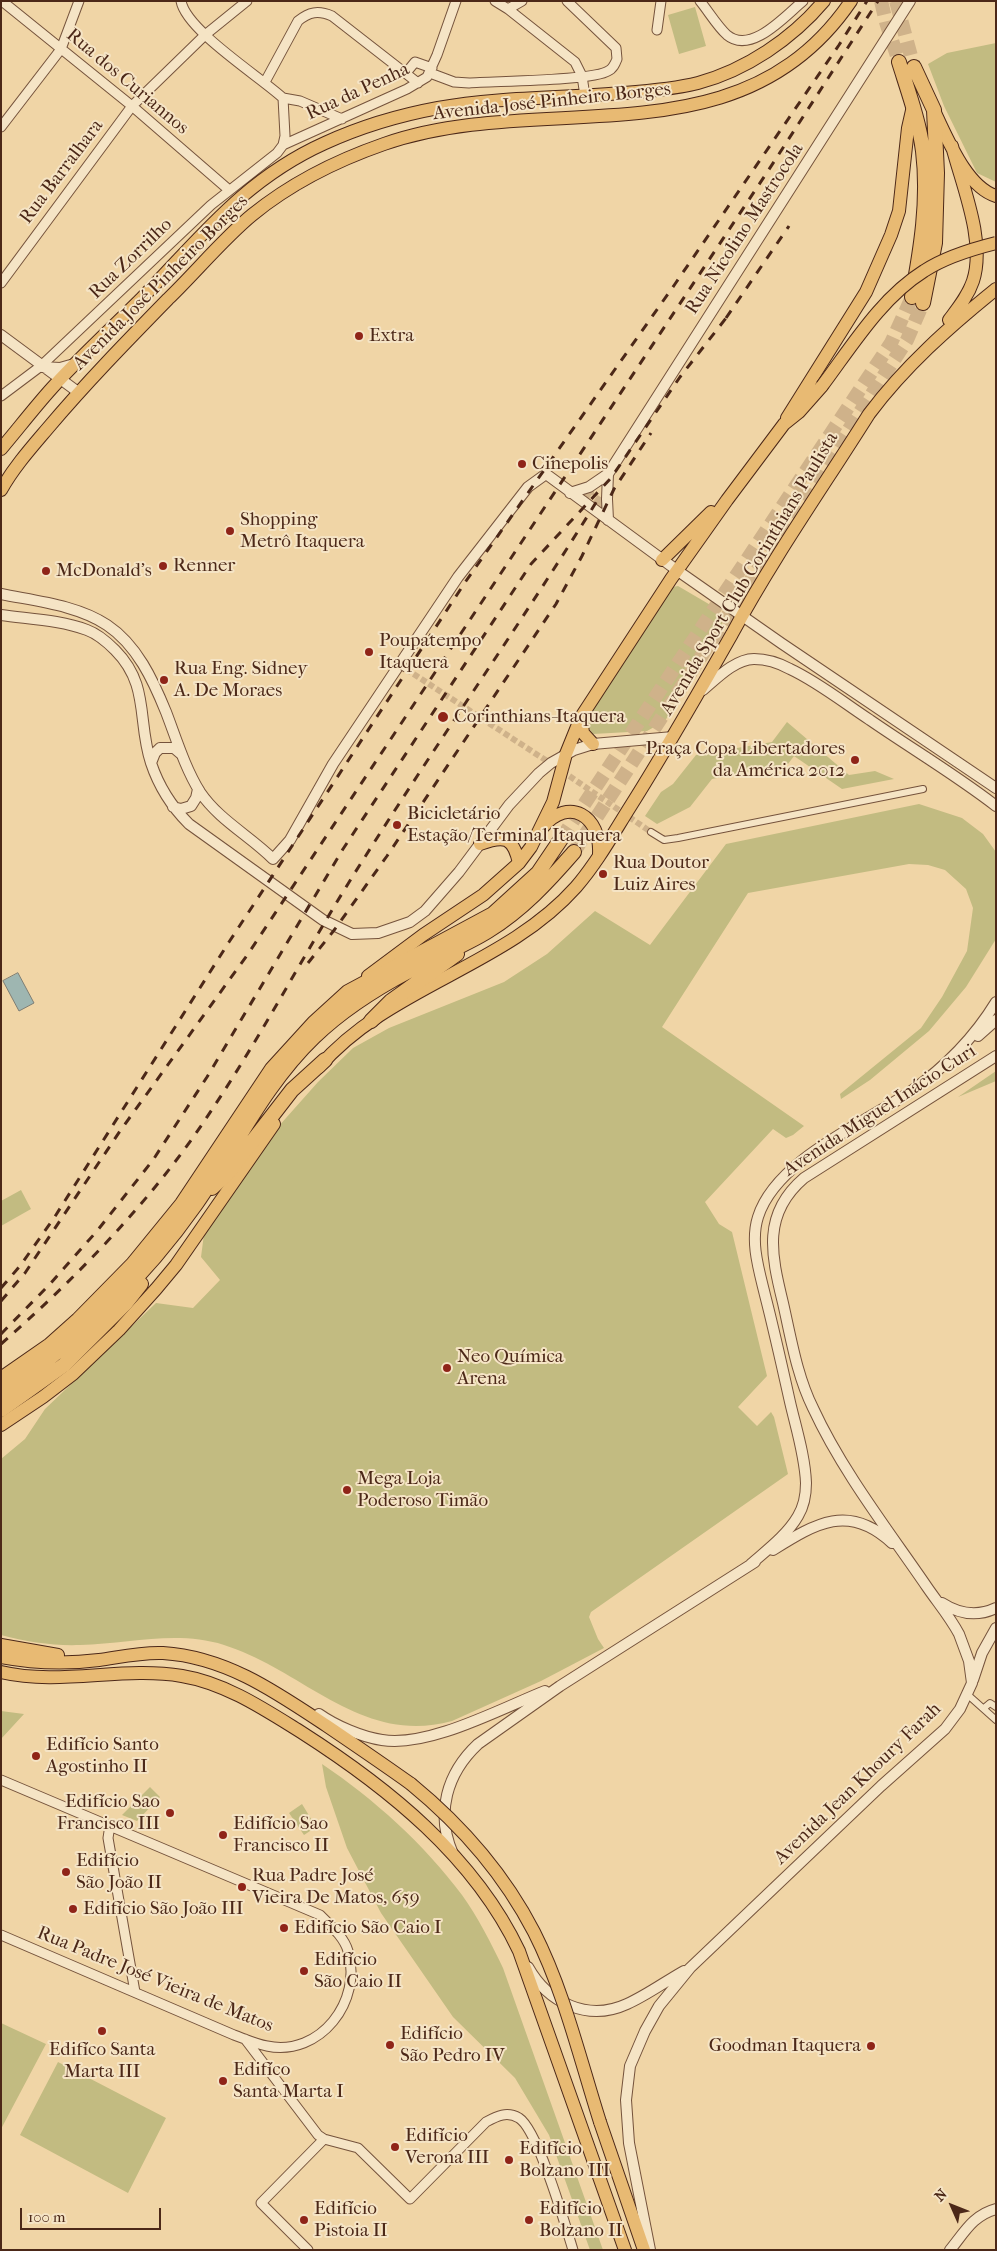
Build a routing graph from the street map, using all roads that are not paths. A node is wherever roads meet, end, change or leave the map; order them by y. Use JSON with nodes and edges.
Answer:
{"nodes":[{"id":1,"x":2,"y":1,"type":"edge"},
{"id":2,"x":78,"y":1,"type":"edge"},
{"id":3,"x":181,"y":1,"type":"edge"},
{"id":4,"x":247,"y":1,"type":"edge"},
{"id":5,"x":456,"y":1,"type":"edge"},
{"id":6,"x":494,"y":1,"type":"edge"},
{"id":7,"x":522,"y":1,"type":"edge"},
{"id":8,"x":567,"y":1,"type":"edge"},
{"id":9,"x":660,"y":1,"type":"edge"},
{"id":10,"x":700,"y":1,"type":"edge"},
{"id":11,"x":803,"y":1,"type":"edge"},
{"id":12,"x":824,"y":1,"type":"edge"},
{"id":13,"x":851,"y":1,"type":"edge"},
{"id":14,"x":910,"y":1,"type":"edge"},
{"id":15,"x":511,"y":11,"type":"junction"},
{"id":16,"x":657,"y":30,"type":"dead end"},
{"id":17,"x":205,"y":35,"type":"junction"},
{"id":18,"x":61,"y":49,"type":"junction"},
{"id":19,"x":899,"y":62,"type":"tunnel mouth"},
{"id":20,"x":914,"y":67,"type":"tunnel mouth"},
{"id":21,"x":431,"y":70,"type":"junction"},
{"id":22,"x":406,"y":73,"type":"junction"},
{"id":23,"x":582,"y":76,"type":"junction"},
{"id":24,"x":265,"y":82,"type":"junction"},
{"id":25,"x":418,"y":83,"type":"junction"},
{"id":26,"x":585,"y":96,"type":"junction"},
{"id":27,"x":283,"y":98,"type":"junction"},
{"id":28,"x":132,"y":106,"type":"junction"},
{"id":29,"x":913,"y":106,"type":"junction"},
{"id":30,"x":934,"y":110,"type":"junction"},
{"id":31,"x":342,"y":119,"type":"junction"},
{"id":32,"x":1,"y":127,"type":"edge"},
{"id":33,"x":283,"y":145,"type":"junction"},
{"id":34,"x":952,"y":146,"type":"junction"},
{"id":35,"x":229,"y":190,"type":"junction"},
{"id":36,"x":996,"y":196,"type":"edge"},
{"id":37,"x":996,"y":243,"type":"edge"},
{"id":38,"x":1,"y":283,"type":"edge"},
{"id":39,"x":996,"y":289,"type":"edge"},
{"id":40,"x":144,"y":296,"type":"junction"},
{"id":41,"x":148,"y":320,"type":"junction"},
{"id":42,"x":118,"y":322,"type":"junction"},
{"id":43,"x":1,"y":335,"type":"edge"},
{"id":44,"x":121,"y":346,"type":"junction"},
{"id":45,"x":923,"y":352,"type":"junction"},
{"id":46,"x":77,"y":362,"type":"junction"},
{"id":47,"x":41,"y":366,"type":"junction"},
{"id":48,"x":60,"y":379,"type":"junction"},
{"id":49,"x":78,"y":392,"type":"junction"},
{"id":50,"x":1,"y":396,"type":"edge"},
{"id":51,"x":784,"y":424,"type":"junction"},
{"id":52,"x":1,"y":449,"type":"edge"},
{"id":53,"x":608,"y":474,"type":"junction"},
{"id":54,"x":1,"y":490,"type":"edge"},
{"id":55,"x":570,"y":493,"type":"junction"},
{"id":56,"x":727,"y":500,"type":"junction"},
{"id":57,"x":608,"y":520,"type":"junction"},
{"id":58,"x":662,"y":560,"type":"junction"},
{"id":59,"x":678,"y":571,"type":"junction"},
{"id":60,"x":1,"y":594,"type":"edge"},
{"id":61,"x":1,"y":615,"type":"edge"},
{"id":62,"x":742,"y":615,"type":"junction"},
{"id":63,"x":397,"y":663,"type":"dead end"},
{"id":64,"x":406,"y":669,"type":"tunnel mouth"},
{"id":65,"x":700,"y":692,"type":"junction"},
{"id":66,"x":581,"y":717,"type":"junction"},
{"id":67,"x":673,"y":737,"type":"junction"},
{"id":68,"x":593,"y":744,"type":"junction"},
{"id":69,"x":566,"y":754,"type":"junction"},
{"id":70,"x":182,"y":755,"type":"junction"},
{"id":71,"x":151,"y":763,"type":"junction"},
{"id":72,"x":996,"y":788,"type":"edge"},
{"id":73,"x":198,"y":789,"type":"junction"},
{"id":74,"x":923,"y":789,"type":"dead end"},
{"id":75,"x":996,"y":806,"type":"edge"},
{"id":76,"x":173,"y":807,"type":"junction"},
{"id":77,"x":541,"y":830,"type":"junction"},
{"id":78,"x":652,"y":832,"type":"tunnel mouth"},
{"id":79,"x":562,"y":840,"type":"tunnel mouth"},
{"id":80,"x":480,"y":844,"type":"junction"},
{"id":81,"x":574,"y":852,"type":"tunnel mouth"},
{"id":82,"x":599,"y":856,"type":"junction"},
{"id":83,"x":519,"y":863,"type":"junction"},
{"id":84,"x":486,"y":932,"type":"junction"},
{"id":85,"x":348,"y":992,"type":"junction"},
{"id":86,"x":996,"y":1002,"type":"edge"},
{"id":87,"x":996,"y":1020,"type":"edge"},
{"id":88,"x":371,"y":1021,"type":"junction"},
{"id":89,"x":964,"y":1046,"type":"junction"},
{"id":90,"x":996,"y":1056,"type":"edge"},
{"id":91,"x":326,"y":1060,"type":"junction"},
{"id":92,"x":196,"y":1204,"type":"junction"},
{"id":93,"x":174,"y":1233,"type":"junction"},
{"id":94,"x":1,"y":1379,"type":"edge"},
{"id":95,"x":1,"y":1394,"type":"edge"},
{"id":96,"x":1,"y":1410,"type":"edge"},
{"id":97,"x":1,"y":1425,"type":"edge"},
{"id":98,"x":904,"y":1554,"type":"junction"},
{"id":99,"x":751,"y":1564,"type":"junction"},
{"id":100,"x":935,"y":1598,"type":"junction"},
{"id":101,"x":996,"y":1608,"type":"edge"},
{"id":102,"x":996,"y":1628,"type":"edge"},
{"id":103,"x":1,"y":1645,"type":"edge"},
{"id":104,"x":1,"y":1657,"type":"edge"},
{"id":105,"x":98,"y":1660,"type":"junction"},
{"id":106,"x":1,"y":1672,"type":"edge"},
{"id":107,"x":972,"y":1683,"type":"junction"},
{"id":108,"x":560,"y":1686,"type":"junction"},
{"id":109,"x":968,"y":1695,"type":"junction"},
{"id":110,"x":996,"y":1706,"type":"edge"},
{"id":111,"x":984,"y":1708,"type":"junction"},
{"id":112,"x":996,"y":1720,"type":"edge"},
{"id":113,"x":340,"y":1730,"type":"junction"},
{"id":114,"x":1,"y":1780,"type":"edge"},
{"id":115,"x":110,"y":1825,"type":"junction"},
{"id":116,"x":455,"y":1859,"type":"junction"},
{"id":117,"x":1,"y":1935,"type":"edge"},
{"id":118,"x":519,"y":1951,"type":"junction"},
{"id":119,"x":690,"y":1968,"type":"junction"},
{"id":120,"x":136,"y":1992,"type":"junction"},
{"id":121,"x":245,"y":2039,"type":"junction"},
{"id":122,"x":324,"y":2139,"type":"junction"},
{"id":123,"x":996,"y":2209,"type":"edge"},
{"id":124,"x":308,"y":2250,"type":"edge"},
{"id":125,"x":573,"y":2250,"type":"edge"},
{"id":126,"x":625,"y":2250,"type":"edge"},
{"id":127,"x":644,"y":2250,"type":"edge"},
{"id":128,"x":650,"y":2250,"type":"edge"},
{"id":129,"x":950,"y":2250,"type":"edge"}],
"edges":[{"from":1,"to":18,"type":"street","name":"Rua dos Curiannos"},
{"from":2,"to":18,"type":"street"},
{"from":3,"to":17,"type":"street"},
{"from":4,"to":17,"type":"street","name":"Rua Barralhara"},
{"from":5,"to":21,"type":"street","name":"Rua da Penha"},
{"from":6,"to":15,"type":"street"},
{"from":7,"to":15,"type":"street"},
{"from":8,"to":23,"type":"street"},
{"from":9,"to":16,"type":"street"},
{"from":10,"to":11,"type":"street"},
{"from":12,"to":26,"type":"main road","name":"Avenida José Pinheiro Borges"},
{"from":13,"to":41,"type":"main road","name":"Avenida José Pinheiro Borges"},
{"from":14,"to":53,"type":"street","name":"Rua Nicolino Mastrocola"},
{"from":15,"to":23,"type":"street"},
{"from":17,"to":24,"type":"street"},
{"from":17,"to":28,"type":"street","name":"Rua Barralhara"},
{"from":18,"to":28,"type":"street","name":"Rua dos Curiannos"},
{"from":18,"to":32,"type":"street"},
{"from":19,"to":29,"type":"highway"},
{"from":20,"to":30,"type":"highway"},
{"from":21,"to":22,"type":"street"},
{"from":21,"to":23,"type":"street"},
{"from":21,"to":25,"type":"street","name":"Rua da Penha"},
{"from":22,"to":24,"type":"street"},
{"from":22,"to":25,"type":"street"},
{"from":23,"to":26,"type":"street"},
{"from":24,"to":27,"type":"street"},
{"from":25,"to":31,"type":"street","name":"Rua da Penha"},
{"from":26,"to":40,"type":"main road","name":"Avenida José Pinheiro Borges"},
{"from":27,"to":31,"type":"street"},
{"from":27,"to":33,"type":"street"},
{"from":28,"to":35,"type":"street","name":"Rua dos Curiannos"},
{"from":28,"to":38,"type":"street","name":"Rua Barralhara"},
{"from":29,"to":30,"type":"highway"},
{"from":29,"to":51,"type":"main road"},
{"from":30,"to":34,"type":"main road"},
{"from":31,"to":33,"type":"street","name":"Rua da Penha"},
{"from":33,"to":35,"type":"street","name":"Rua Zorrilho"},
{"from":34,"to":36,"type":"main road"},
{"from":34,"to":45,"type":"main road"},
{"from":35,"to":47,"type":"street","name":"Rua Zorrilho"},
{"from":37,"to":51,"type":"main road","bridge":true},
{"from":39,"to":45,"type":"main road","name":"Avenida Sport Club Corinthians Paulista"},
{"from":40,"to":41,"type":"main road"},
{"from":40,"to":42,"type":"main road","name":"Avenida José Pinheiro Borges"},
{"from":41,"to":44,"type":"main road","name":"Avenida José Pinheiro Borges"},
{"from":42,"to":44,"type":"main road"},
{"from":42,"to":46,"type":"main road","name":"Avenida José Pinheiro Borges"},
{"from":43,"to":47,"type":"street"},
{"from":44,"to":49,"type":"main road","name":"Avenida José Pinheiro Borges"},
{"from":45,"to":62,"type":"main road","name":"Avenida Sport Club Corinthians Paulista"},
{"from":46,"to":47,"type":"street"},
{"from":46,"to":48,"type":"main road","name":"Avenida José Pinheiro Borges"},
{"from":47,"to":48,"type":"street"},
{"from":47,"to":50,"type":"street","name":"Rua Zorrilho"},
{"from":48,"to":49,"type":"street"},
{"from":48,"to":52,"type":"main road","name":"Avenida José Pinheiro Borges"},
{"from":49,"to":54,"type":"main road","name":"Avenida José Pinheiro Borges"},
{"from":51,"to":56,"type":"main road"},
{"from":53,"to":55,"type":"street","name":"Rua Nicolino Mastrocola"},
{"from":53,"to":57,"type":"street"},
{"from":55,"to":57,"type":"street"},
{"from":55,"to":73,"type":"street"},
{"from":56,"to":58,"type":"main road"},
{"from":56,"to":59,"type":"main road"},
{"from":57,"to":58,"type":"street"},
{"from":58,"to":59,"type":"street"},
{"from":59,"to":62,"type":"street"},
{"from":59,"to":66,"type":"main road"},
{"from":60,"to":70,"type":"street"},
{"from":61,"to":71,"type":"street"},
{"from":62,"to":65,"type":"main road","name":"Avenida Sport Club Corinthians Paulista"},
{"from":62,"to":72,"type":"street"},
{"from":63,"to":64,"type":"street","bridge":true},
{"from":65,"to":67,"type":"main road","name":"Avenida Sport Club Corinthians Paulista"},
{"from":65,"to":75,"type":"street"},
{"from":66,"to":68,"type":"main road"},
{"from":66,"to":69,"type":"main road"},
{"from":67,"to":68,"type":"street"},
{"from":67,"to":82,"type":"main road","name":"Avenida Sport Club Corinthians Paulista"},
{"from":68,"to":69,"type":"street"},
{"from":69,"to":77,"type":"main road"},
{"from":69,"to":80,"type":"street"},
{"from":70,"to":71,"type":"street"},
{"from":70,"to":73,"type":"street"},
{"from":71,"to":76,"type":"street"},
{"from":73,"to":76,"type":"street"},
{"from":74,"to":78,"type":"street"},
{"from":76,"to":80,"type":"street"},
{"from":77,"to":82,"type":"main road"},
{"from":77,"to":83,"type":"main road"},
{"from":79,"to":85,"type":"highway"},
{"from":80,"to":83,"type":"main road"},
{"from":81,"to":84,"type":"highway"},
{"from":82,"to":88,"type":"main road","name":"Avenida Sport Club Corinthians Paulista"},
{"from":83,"to":85,"type":"main road"},
{"from":84,"to":88,"type":"highway"},
{"from":84,"to":92,"type":"highway"},
{"from":85,"to":94,"type":"highway"},
{"from":86,"to":89,"type":"street","name":"Avenida Miguel Inácio Curi"},
{"from":87,"to":89,"type":"street"},
{"from":88,"to":91,"type":"main road","name":"Avenida Sport Club Corinthians Paulista"},
{"from":89,"to":99,"type":"street","name":"Avenida Miguel Inácio Curi"},
{"from":90,"to":98,"type":"street","name":"Avenida Miguel Inácio Curi"},
{"from":91,"to":92,"type":"highway"},
{"from":91,"to":97,"type":"main road","name":"Avenida Sport Club Corinthians Paulista"},
{"from":92,"to":93,"type":"highway"},
{"from":93,"to":95,"type":"highway"},
{"from":93,"to":96,"type":"highway"},
{"from":98,"to":99,"type":"street"},
{"from":98,"to":100,"type":"street","name":"Avenida Miguel Inácio Curi"},
{"from":99,"to":108,"type":"street"},
{"from":100,"to":101,"type":"street","name":"Avenida Miguel Inácio Curi"},
{"from":100,"to":107,"type":"street","name":"Avenida Jean Khoury Farah"},
{"from":102,"to":107,"type":"street"},
{"from":103,"to":105,"type":"main road"},
{"from":104,"to":105,"type":"main road"},
{"from":105,"to":113,"type":"main road"},
{"from":106,"to":116,"type":"main road"},
{"from":107,"to":109,"type":"street","name":"Avenida Jean Khoury Farah"},
{"from":108,"to":113,"type":"street"},
{"from":108,"to":116,"type":"street"},
{"from":109,"to":111,"type":"street"},
{"from":109,"to":119,"type":"street","name":"Avenida Jean Khoury Farah"},
{"from":110,"to":111,"type":"street"},
{"from":111,"to":112,"type":"street"},
{"from":113,"to":127,"type":"main road","bridge":true},
{"from":114,"to":115,"type":"street","name":"Rua Padre José Vieira de Matos"},
{"from":115,"to":120,"type":"street"},
{"from":115,"to":121,"type":"street","name":"Rua Padre José Vieira de Matos"},
{"from":116,"to":118,"type":"main road"},
{"from":117,"to":120,"type":"street","name":"Rua Padre José Vieira de Matos"},
{"from":118,"to":119,"type":"street","name":"Avenida Jean Khoury Farah"},
{"from":118,"to":126,"type":"main road"},
{"from":119,"to":128,"type":"street","name":"Avenida Jean Khoury Farah"},
{"from":120,"to":121,"type":"street","name":"Rua Padre José Vieira de Matos"},
{"from":121,"to":122,"type":"street"},
{"from":122,"to":124,"type":"street"},
{"from":122,"to":125,"type":"street"},
{"from":123,"to":129,"type":"street"}]}
